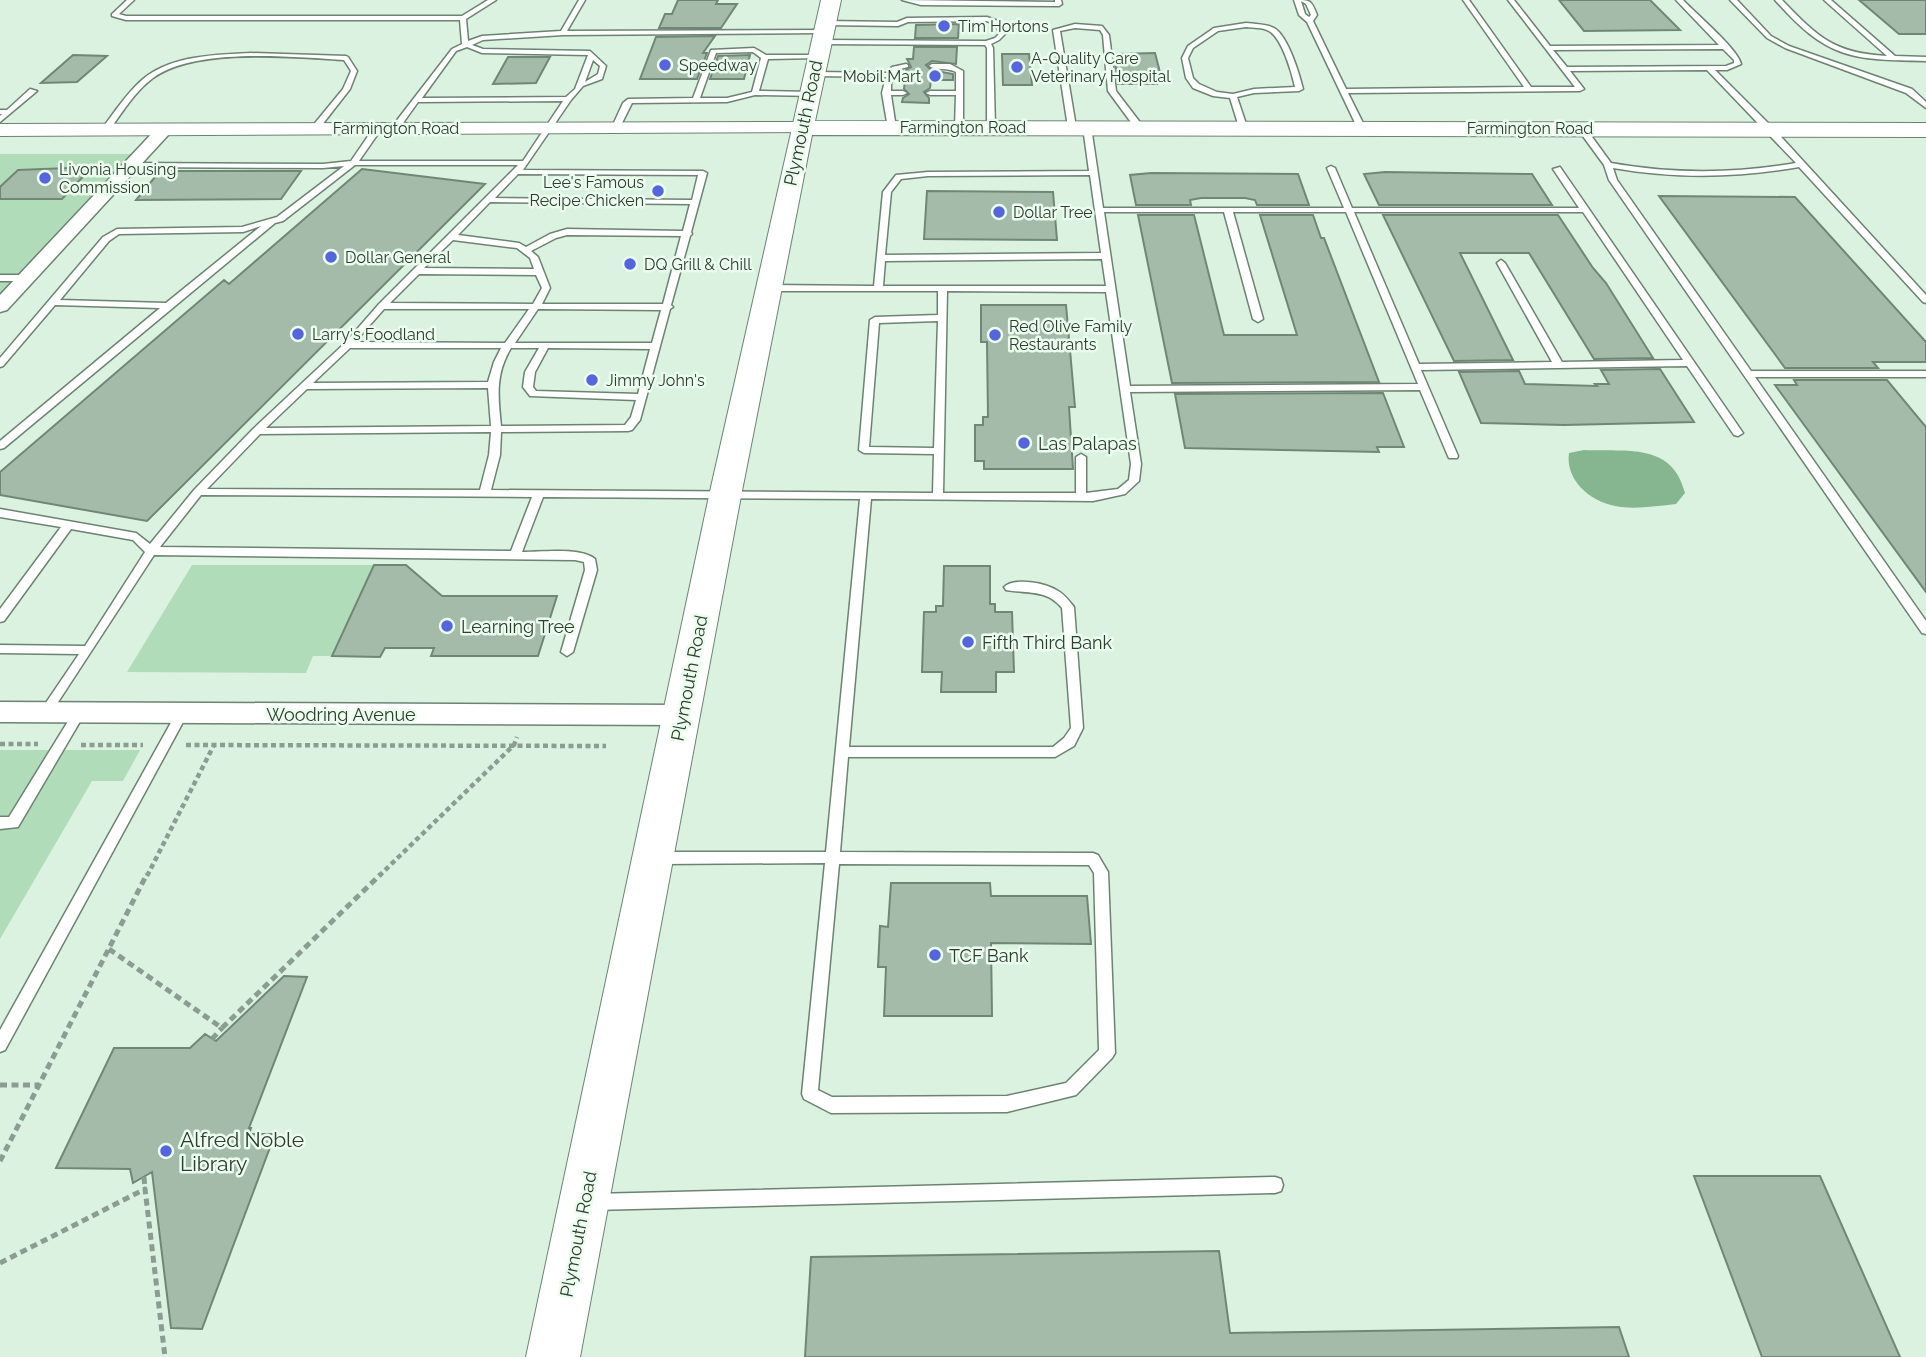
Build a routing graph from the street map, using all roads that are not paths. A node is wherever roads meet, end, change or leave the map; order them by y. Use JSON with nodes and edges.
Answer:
{"nodes":[{"id":1,"x":131,"y":0,"type":"edge"},
{"id":2,"x":493,"y":0,"type":"edge"},
{"id":3,"x":582,"y":0,"type":"edge"},
{"id":4,"x":831,"y":0,"type":"edge"},
{"id":5,"x":905,"y":0,"type":"edge"},
{"id":6,"x":1058,"y":0,"type":"edge"},
{"id":7,"x":1297,"y":0,"type":"edge"},
{"id":8,"x":1303,"y":0,"type":"edge"},
{"id":9,"x":1466,"y":0,"type":"edge"},
{"id":10,"x":1511,"y":0,"type":"edge"},
{"id":11,"x":1679,"y":0,"type":"edge"},
{"id":12,"x":1733,"y":0,"type":"edge"},
{"id":13,"x":1778,"y":0,"type":"edge"},
{"id":14,"x":1827,"y":0,"type":"edge"},
{"id":15,"x":463,"y":18,"type":"junction"},
{"id":16,"x":1310,"y":21,"type":"junction"},
{"id":17,"x":898,"y":24,"type":"junction"},
{"id":18,"x":563,"y":33,"type":"junction"},
{"id":19,"x":897,"y":43,"type":"junction"},
{"id":20,"x":987,"y":43,"type":"junction"},
{"id":21,"x":465,"y":44,"type":"junction"},
{"id":22,"x":1727,"y":47,"type":"junction"},
{"id":23,"x":1550,"y":48,"type":"junction"},
{"id":24,"x":819,"y":54,"type":"junction"},
{"id":25,"x":592,"y":55,"type":"junction"},
{"id":26,"x":765,"y":57,"type":"junction"},
{"id":27,"x":1893,"y":58,"type":"junction"},
{"id":28,"x":1926,"y":59,"type":"edge"},
{"id":29,"x":906,"y":66,"type":"dead end"},
{"id":30,"x":932,"y":66,"type":"dead end"},
{"id":31,"x":1709,"y":68,"type":"junction"},
{"id":32,"x":1567,"y":69,"type":"junction"},
{"id":33,"x":889,"y":75,"type":"junction"},
{"id":34,"x":580,"y":85,"type":"junction"},
{"id":35,"x":1529,"y":90,"type":"junction"},
{"id":36,"x":1344,"y":91,"type":"junction"},
{"id":37,"x":33,"y":92,"type":"dead end"},
{"id":38,"x":755,"y":93,"type":"junction"},
{"id":39,"x":886,"y":93,"type":"junction"},
{"id":40,"x":903,"y":93,"type":"dead end"},
{"id":41,"x":930,"y":93,"type":"dead end"},
{"id":42,"x":960,"y":93,"type":"junction"},
{"id":43,"x":1233,"y":96,"type":"junction"},
{"id":44,"x":568,"y":99,"type":"junction"},
{"id":45,"x":416,"y":100,"type":"junction"},
{"id":46,"x":696,"y":100,"type":"junction"},
{"id":47,"x":1926,"y":106,"type":"edge"},
{"id":48,"x":4,"y":112,"type":"edge"},
{"id":49,"x":0,"y":120,"type":"edge"},
{"id":50,"x":551,"y":127,"type":"junction"},
{"id":51,"x":616,"y":127,"type":"junction"},
{"id":52,"x":991,"y":127,"type":"junction"},
{"id":53,"x":1079,"y":127,"type":"junction"},
{"id":54,"x":1139,"y":127,"type":"junction"},
{"id":55,"x":1243,"y":127,"type":"junction"},
{"id":56,"x":1361,"y":127,"type":"junction"},
{"id":57,"x":315,"y":128,"type":"junction"},
{"id":58,"x":386,"y":128,"type":"junction"},
{"id":59,"x":802,"y":128,"type":"junction"},
{"id":60,"x":892,"y":128,"type":"junction"},
{"id":61,"x":959,"y":128,"type":"junction"},
{"id":62,"x":1581,"y":128,"type":"junction"},
{"id":63,"x":1769,"y":129,"type":"junction"},
{"id":64,"x":0,"y":130,"type":"edge"},
{"id":65,"x":105,"y":130,"type":"junction"},
{"id":66,"x":164,"y":130,"type":"junction"},
{"id":67,"x":1926,"y":130,"type":"edge"},
{"id":68,"x":354,"y":163,"type":"junction"},
{"id":69,"x":525,"y":163,"type":"junction"},
{"id":70,"x":1608,"y":164,"type":"junction"},
{"id":71,"x":1801,"y":164,"type":"junction"},
{"id":72,"x":132,"y":165,"type":"junction"},
{"id":73,"x":1331,"y":169,"type":"dead end"},
{"id":74,"x":1557,"y":169,"type":"dead end"},
{"id":75,"x":517,"y":172,"type":"junction"},
{"id":76,"x":1094,"y":173,"type":"junction"},
{"id":77,"x":489,"y":200,"type":"junction"},
{"id":78,"x":696,"y":202,"type":"junction"},
{"id":79,"x":1099,"y":210,"type":"junction"},
{"id":80,"x":1228,"y":211,"type":"junction"},
{"id":81,"x":1347,"y":211,"type":"junction"},
{"id":82,"x":1586,"y":211,"type":"junction"},
{"id":83,"x":272,"y":220,"type":"junction"},
{"id":84,"x":688,"y":234,"type":"junction"},
{"id":85,"x":453,"y":237,"type":"junction"},
{"id":86,"x":525,"y":251,"type":"junction"},
{"id":87,"x":1106,"y":256,"type":"junction"},
{"id":88,"x":881,"y":258,"type":"junction"},
{"id":89,"x":1502,"y":263,"type":"dead end"},
{"id":90,"x":418,"y":271,"type":"junction"},
{"id":91,"x":541,"y":272,"type":"junction"},
{"id":92,"x":0,"y":278,"type":"edge"},
{"id":93,"x":26,"y":278,"type":"junction"},
{"id":94,"x":769,"y":288,"type":"junction"},
{"id":95,"x":878,"y":288,"type":"junction"},
{"id":96,"x":943,"y":288,"type":"junction"},
{"id":97,"x":1110,"y":289,"type":"junction"},
{"id":98,"x":1926,"y":300,"type":"edge"},
{"id":99,"x":53,"y":302,"type":"junction"},
{"id":100,"x":0,"y":306,"type":"edge"},
{"id":101,"x":168,"y":306,"type":"junction"},
{"id":102,"x":382,"y":306,"type":"junction"},
{"id":103,"x":538,"y":307,"type":"junction"},
{"id":104,"x":668,"y":307,"type":"junction"},
{"id":105,"x":943,"y":318,"type":"junction"},
{"id":106,"x":1258,"y":319,"type":"dead end"},
{"id":107,"x":348,"y":345,"type":"junction"},
{"id":108,"x":509,"y":346,"type":"junction"},
{"id":109,"x":545,"y":346,"type":"junction"},
{"id":110,"x":656,"y":346,"type":"junction"},
{"id":111,"x":1689,"y":363,"type":"junction"},
{"id":112,"x":0,"y":364,"type":"edge"},
{"id":113,"x":1558,"y":364,"type":"junction"},
{"id":114,"x":1414,"y":367,"type":"junction"},
{"id":115,"x":1748,"y":374,"type":"junction"},
{"id":116,"x":1926,"y":374,"type":"edge"},
{"id":117,"x":493,"y":385,"type":"junction"},
{"id":118,"x":304,"y":386,"type":"junction"},
{"id":119,"x":1423,"y":387,"type":"junction"},
{"id":120,"x":1124,"y":389,"type":"junction"},
{"id":121,"x":642,"y":397,"type":"junction"},
{"id":122,"x":257,"y":431,"type":"junction"},
{"id":123,"x":496,"y":431,"type":"junction"},
{"id":124,"x":1738,"y":433,"type":"dead end"},
{"id":125,"x":0,"y":446,"type":"edge"},
{"id":126,"x":939,"y":451,"type":"junction"},
{"id":127,"x":1453,"y":456,"type":"dead end"},
{"id":128,"x":1081,"y":457,"type":"dead end"},
{"id":129,"x":198,"y":492,"type":"junction"},
{"id":130,"x":484,"y":494,"type":"junction"},
{"id":131,"x":539,"y":494,"type":"junction"},
{"id":132,"x":725,"y":496,"type":"junction"},
{"id":133,"x":866,"y":497,"type":"junction"},
{"id":134,"x":938,"y":497,"type":"junction"},
{"id":135,"x":1081,"y":497,"type":"junction"},
{"id":136,"x":0,"y":513,"type":"edge"},
{"id":137,"x":68,"y":525,"type":"junction"},
{"id":138,"x":151,"y":551,"type":"junction"},
{"id":139,"x":515,"y":555,"type":"junction"},
{"id":140,"x":1010,"y":587,"type":"dead end"},
{"id":141,"x":0,"y":618,"type":"edge"},
{"id":142,"x":1926,"y":630,"type":"edge"},
{"id":143,"x":0,"y":649,"type":"edge"},
{"id":144,"x":88,"y":650,"type":"junction"},
{"id":145,"x":567,"y":652,"type":"dead end"},
{"id":146,"x":0,"y":712,"type":"edge"},
{"id":147,"x":45,"y":713,"type":"junction"},
{"id":148,"x":79,"y":713,"type":"junction"},
{"id":149,"x":182,"y":713,"type":"junction"},
{"id":150,"x":681,"y":715,"type":"junction"},
{"id":151,"x":843,"y":752,"type":"junction"},
{"id":152,"x":0,"y":823,"type":"edge"},
{"id":153,"x":653,"y":858,"type":"junction"},
{"id":154,"x":834,"y":858,"type":"junction"},
{"id":155,"x":0,"y":1045,"type":"edge"},
{"id":156,"x":1275,"y":1185,"type":"dead end"},
{"id":157,"x":584,"y":1202,"type":"junction"},
{"id":158,"x":553,"y":1357,"type":"edge"}],
"edges":[{"from":1,"to":15,"type":"lane"},
{"from":2,"to":15,"type":"lane"},
{"from":3,"to":18,"type":"lane"},
{"from":4,"to":24,"type":"main road","name":"Plymouth Road"},
{"from":5,"to":6,"type":"lane"},
{"from":7,"to":16,"type":"lane"},
{"from":8,"to":16,"type":"lane"},
{"from":9,"to":35,"type":"lane"},
{"from":10,"to":23,"type":"lane"},
{"from":11,"to":22,"type":"lane"},
{"from":12,"to":47,"type":"lane"},
{"from":13,"to":27,"type":"lane"},
{"from":14,"to":27,"type":"lane"},
{"from":15,"to":21,"type":"lane"},
{"from":16,"to":36,"type":"lane"},
{"from":17,"to":19,"type":"lane"},
{"from":17,"to":20,"type":"lane"},
{"from":17,"to":24,"type":"lane"},
{"from":18,"to":21,"type":"lane"},
{"from":18,"to":24,"type":"lane"},
{"from":19,"to":20,"type":"lane"},
{"from":19,"to":24,"type":"lane"},
{"from":20,"to":52,"type":"lane"},
{"from":21,"to":25,"type":"lane"},
{"from":21,"to":45,"type":"lane"},
{"from":22,"to":23,"type":"lane"},
{"from":22,"to":31,"type":"lane"},
{"from":23,"to":32,"type":"lane"},
{"from":24,"to":26,"type":"lane"},
{"from":24,"to":33,"type":"lane"},
{"from":24,"to":38,"type":"lane"},
{"from":24,"to":59,"type":"main road","name":"Plymouth Road"},
{"from":25,"to":34,"type":"lane"},
{"from":25,"to":34,"type":"lane"},
{"from":26,"to":38,"type":"lane"},
{"from":26,"to":46,"type":"lane"},
{"from":27,"to":28,"type":"lane"},
{"from":29,"to":33,"type":"lane"},
{"from":30,"to":42,"type":"lane"},
{"from":31,"to":32,"type":"lane"},
{"from":31,"to":63,"type":"lane"},
{"from":32,"to":35,"type":"lane"},
{"from":33,"to":39,"type":"lane"},
{"from":34,"to":44,"type":"lane"},
{"from":35,"to":36,"type":"lane"},
{"from":36,"to":56,"type":"lane"},
{"from":37,"to":48,"type":"lane"},
{"from":38,"to":46,"type":"lane"},
{"from":39,"to":40,"type":"lane"},
{"from":39,"to":60,"type":"lane"},
{"from":41,"to":42,"type":"lane"},
{"from":42,"to":61,"type":"lane"},
{"from":43,"to":43,"type":"lane"},
{"from":43,"to":55,"type":"lane"},
{"from":44,"to":45,"type":"lane"},
{"from":44,"to":50,"type":"lane"},
{"from":45,"to":58,"type":"lane"},
{"from":46,"to":51,"type":"lane"},
{"from":48,"to":49,"type":"lane"},
{"from":50,"to":51,"type":"street","name":"Farmington Road"},
{"from":50,"to":58,"type":"street","name":"Farmington Road"},
{"from":50,"to":69,"type":"lane"},
{"from":51,"to":59,"type":"street","name":"Farmington Road"},
{"from":52,"to":53,"type":"main road","name":"Farmington Road"},
{"from":52,"to":61,"type":"main road","name":"Farmington Road"},
{"from":53,"to":54,"type":"main road","name":"Farmington Road"},
{"from":53,"to":54,"type":"lane"},
{"from":53,"to":76,"type":"lane"},
{"from":54,"to":55,"type":"main road","name":"Farmington Road"},
{"from":55,"to":56,"type":"main road","name":"Farmington Road"},
{"from":56,"to":62,"type":"main road","name":"Farmington Road"},
{"from":57,"to":58,"type":"street","name":"Farmington Road"},
{"from":57,"to":65,"type":"lane"},
{"from":57,"to":66,"type":"street","name":"Farmington Road"},
{"from":58,"to":68,"type":"lane"},
{"from":59,"to":60,"type":"main road","name":"Farmington Road"},
{"from":59,"to":94,"type":"main road","name":"Plymouth Road"},
{"from":60,"to":61,"type":"main road","name":"Farmington Road"},
{"from":62,"to":63,"type":"main road","name":"Farmington Road"},
{"from":62,"to":70,"type":"lane"},
{"from":63,"to":67,"type":"main road","name":"Farmington Road"},
{"from":63,"to":71,"type":"lane"},
{"from":64,"to":65,"type":"street","name":"Farmington Road"},
{"from":65,"to":66,"type":"street","name":"Farmington Road"},
{"from":66,"to":72,"type":"street"},
{"from":68,"to":69,"type":"lane"},
{"from":68,"to":72,"type":"lane"},
{"from":68,"to":83,"type":"lane"},
{"from":69,"to":75,"type":"lane"},
{"from":70,"to":71,"type":"lane"},
{"from":70,"to":115,"type":"lane"},
{"from":71,"to":98,"type":"lane"},
{"from":72,"to":93,"type":"street"},
{"from":73,"to":81,"type":"lane"},
{"from":74,"to":82,"type":"lane"},
{"from":75,"to":77,"type":"lane"},
{"from":75,"to":78,"type":"lane"},
{"from":76,"to":79,"type":"lane"},
{"from":76,"to":88,"type":"lane"},
{"from":77,"to":78,"type":"lane"},
{"from":77,"to":85,"type":"lane"},
{"from":78,"to":84,"type":"lane"},
{"from":79,"to":80,"type":"lane"},
{"from":79,"to":87,"type":"lane"},
{"from":80,"to":81,"type":"lane"},
{"from":80,"to":106,"type":"lane"},
{"from":81,"to":82,"type":"lane"},
{"from":81,"to":114,"type":"lane"},
{"from":82,"to":111,"type":"lane"},
{"from":83,"to":99,"type":"lane"},
{"from":83,"to":101,"type":"lane"},
{"from":84,"to":86,"type":"lane"},
{"from":84,"to":104,"type":"lane"},
{"from":85,"to":86,"type":"lane"},
{"from":85,"to":90,"type":"lane"},
{"from":86,"to":91,"type":"lane"},
{"from":87,"to":88,"type":"lane"},
{"from":87,"to":97,"type":"lane"},
{"from":88,"to":95,"type":"lane"},
{"from":89,"to":113,"type":"lane"},
{"from":90,"to":91,"type":"lane"},
{"from":90,"to":102,"type":"lane"},
{"from":91,"to":103,"type":"lane"},
{"from":92,"to":93,"type":"lane"},
{"from":93,"to":100,"type":"street"},
{"from":94,"to":95,"type":"lane"},
{"from":94,"to":132,"type":"main road","name":"Plymouth Road"},
{"from":95,"to":96,"type":"lane"},
{"from":96,"to":97,"type":"lane"},
{"from":96,"to":105,"type":"lane"},
{"from":97,"to":120,"type":"lane"},
{"from":99,"to":101,"type":"lane"},
{"from":99,"to":112,"type":"lane"},
{"from":101,"to":125,"type":"lane"},
{"from":102,"to":103,"type":"lane"},
{"from":102,"to":107,"type":"lane"},
{"from":103,"to":104,"type":"lane"},
{"from":103,"to":108,"type":"lane"},
{"from":104,"to":110,"type":"lane"},
{"from":105,"to":126,"type":"lane"},
{"from":105,"to":126,"type":"lane"},
{"from":107,"to":108,"type":"lane"},
{"from":107,"to":118,"type":"lane"},
{"from":108,"to":109,"type":"lane"},
{"from":108,"to":117,"type":"lane"},
{"from":109,"to":110,"type":"lane"},
{"from":109,"to":121,"type":"lane"},
{"from":110,"to":121,"type":"lane"},
{"from":111,"to":113,"type":"lane"},
{"from":111,"to":124,"type":"lane"},
{"from":113,"to":114,"type":"lane"},
{"from":114,"to":119,"type":"lane"},
{"from":115,"to":116,"type":"lane"},
{"from":115,"to":142,"type":"lane"},
{"from":117,"to":118,"type":"lane"},
{"from":117,"to":123,"type":"lane"},
{"from":118,"to":122,"type":"lane"},
{"from":119,"to":120,"type":"lane"},
{"from":119,"to":127,"type":"lane"},
{"from":120,"to":135,"type":"lane"},
{"from":121,"to":123,"type":"lane"},
{"from":122,"to":123,"type":"lane"},
{"from":122,"to":129,"type":"lane"},
{"from":123,"to":130,"type":"lane"},
{"from":126,"to":134,"type":"lane"},
{"from":128,"to":135,"type":"lane"},
{"from":129,"to":130,"type":"lane"},
{"from":129,"to":138,"type":"lane"},
{"from":130,"to":131,"type":"lane"},
{"from":131,"to":132,"type":"lane"},
{"from":131,"to":139,"type":"lane"},
{"from":132,"to":133,"type":"lane"},
{"from":132,"to":150,"type":"main road","name":"Plymouth Road"},
{"from":133,"to":134,"type":"lane"},
{"from":133,"to":151,"type":"lane"},
{"from":134,"to":135,"type":"lane"},
{"from":136,"to":137,"type":"lane"},
{"from":137,"to":138,"type":"lane"},
{"from":137,"to":141,"type":"lane"},
{"from":138,"to":139,"type":"lane"},
{"from":138,"to":144,"type":"lane"},
{"from":139,"to":145,"type":"lane"},
{"from":140,"to":151,"type":"lane"},
{"from":143,"to":144,"type":"lane"},
{"from":144,"to":147,"type":"lane"},
{"from":146,"to":147,"type":"street","name":"Woodring Avenue"},
{"from":147,"to":148,"type":"street","name":"Woodring Avenue"},
{"from":148,"to":149,"type":"street","name":"Woodring Avenue"},
{"from":148,"to":152,"type":"lane"},
{"from":149,"to":150,"type":"street","name":"Woodring Avenue"},
{"from":149,"to":155,"type":"lane"},
{"from":150,"to":153,"type":"main road","name":"Plymouth Road"},
{"from":151,"to":154,"type":"lane"},
{"from":153,"to":154,"type":"lane"},
{"from":153,"to":157,"type":"main road","name":"Plymouth Road"},
{"from":154,"to":154,"type":"lane"},
{"from":156,"to":157,"type":"lane"},
{"from":157,"to":158,"type":"main road","name":"Plymouth Road"}]}
